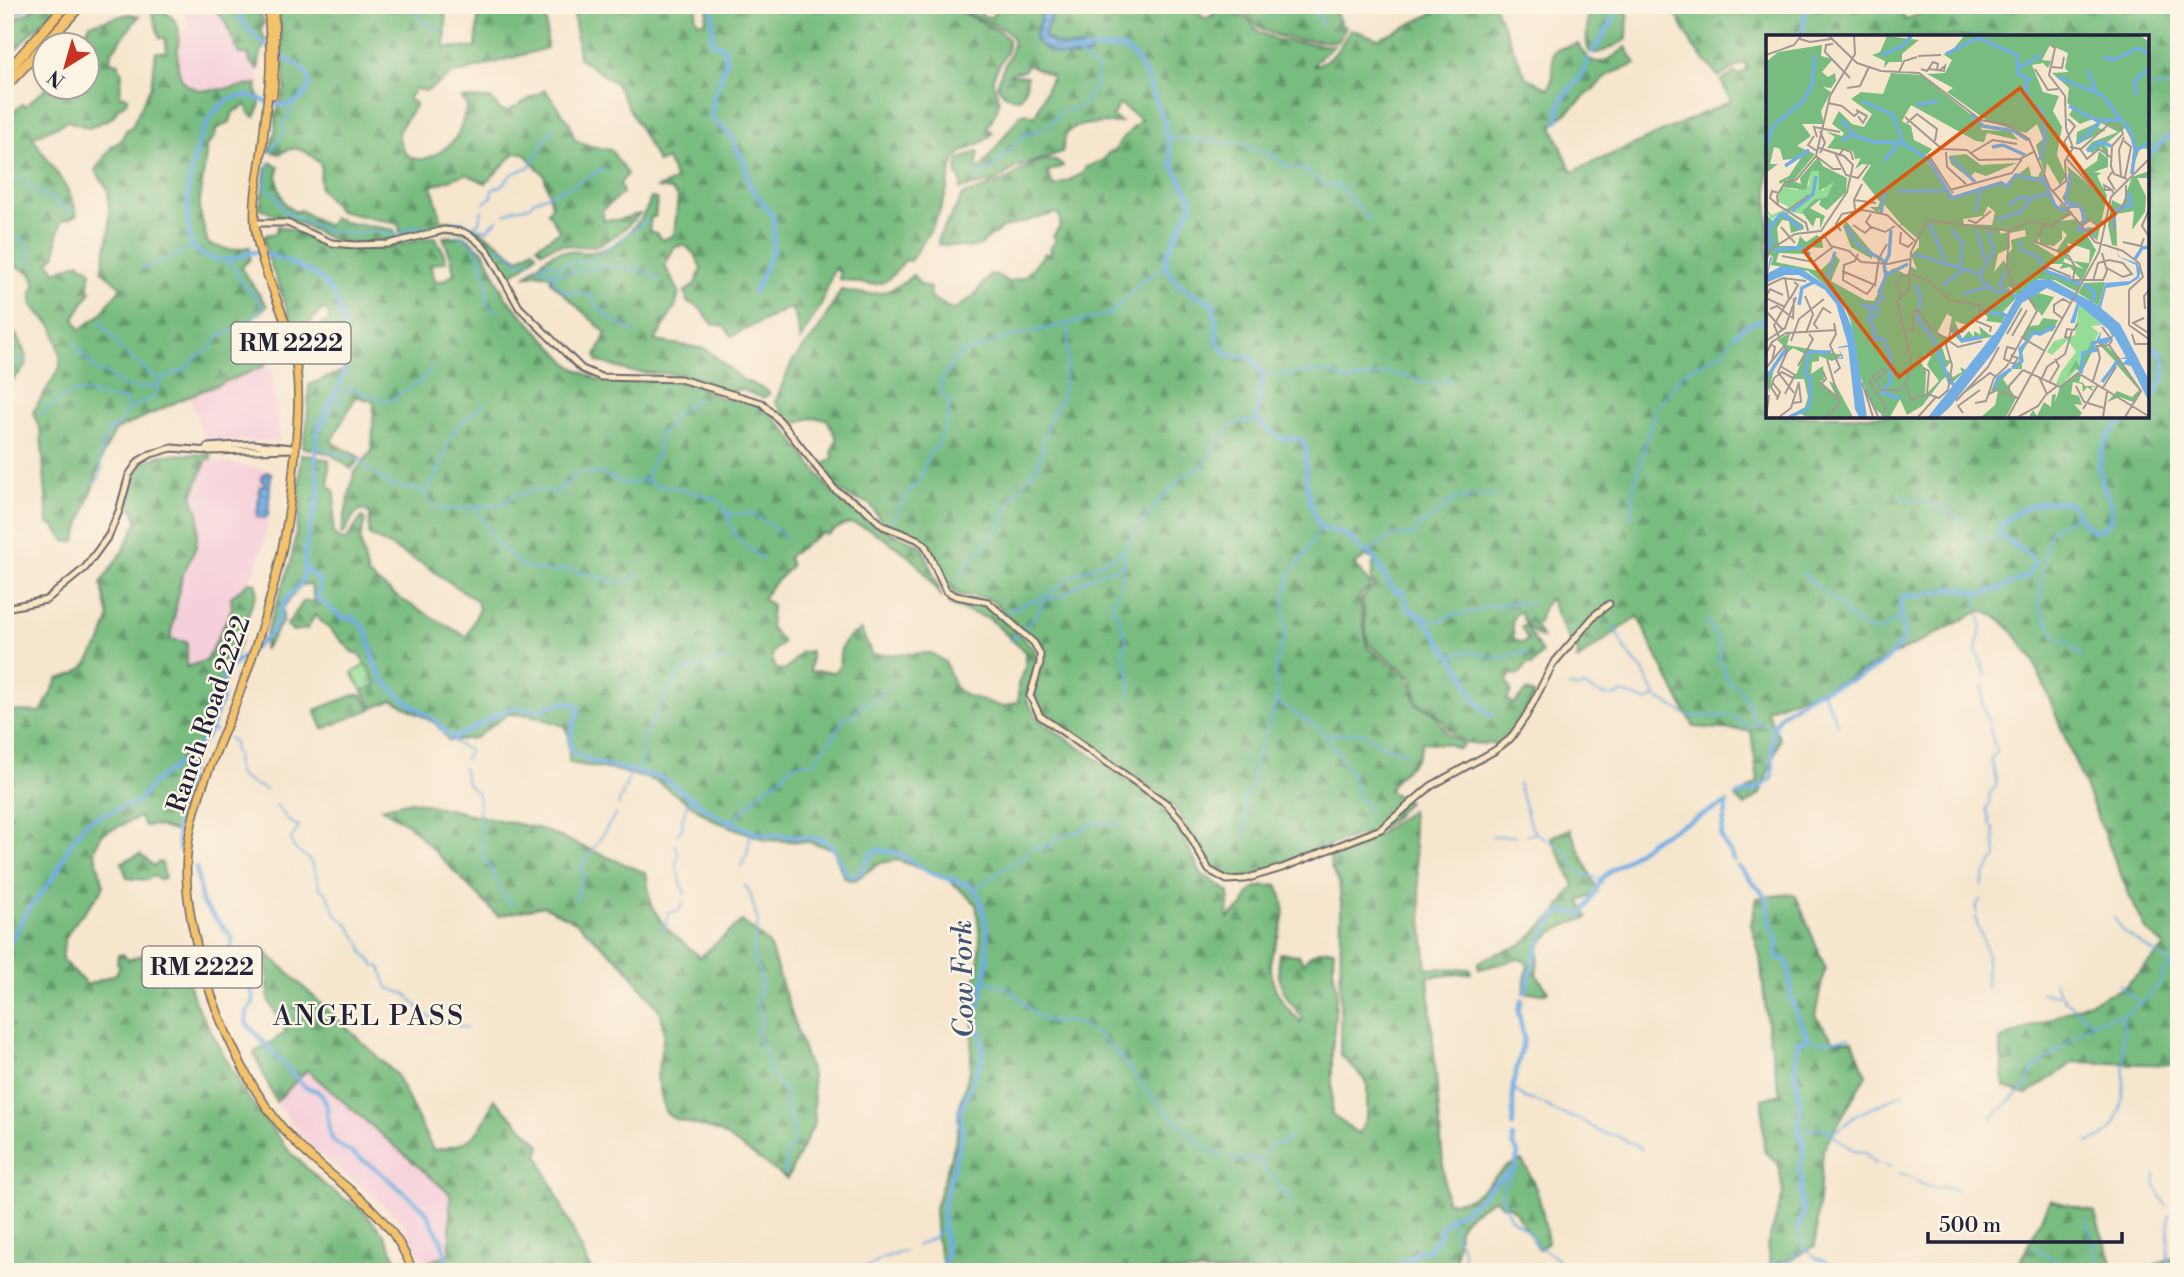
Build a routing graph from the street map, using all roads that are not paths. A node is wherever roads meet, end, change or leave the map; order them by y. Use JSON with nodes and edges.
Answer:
{"nodes":[{"id":1,"x":66,"y":5,"type":"edge"},
{"id":2,"x":81,"y":5,"type":"edge"},
{"id":3,"x":268,"y":5,"type":"edge"},
{"id":4,"x":274,"y":5,"type":"edge"},
{"id":5,"x":272,"y":33,"type":"junction"},
{"id":6,"x":31,"y":53,"type":"junction"},
{"id":7,"x":273,"y":58,"type":"junction"},
{"id":8,"x":5,"y":74,"type":"edge"},
{"id":9,"x":5,"y":87,"type":"edge"},
{"id":10,"x":271,"y":91,"type":"junction"},
{"id":11,"x":255,"y":223,"type":"junction"},
{"id":12,"x":295,"y":449,"type":"junction"},
{"id":13,"x":1609,"y":604,"type":"dead end"},
{"id":14,"x":5,"y":608,"type":"edge"},
{"id":15,"x":413,"y":1272,"type":"edge"}],
"edges":[{"from":1,"to":6,"type":"highway"},
{"from":2,"to":6,"type":"highway"},
{"from":3,"to":5,"type":"main road"},
{"from":4,"to":5,"type":"main road"},
{"from":5,"to":7,"type":"main road"},
{"from":6,"to":8,"type":"highway"},
{"from":6,"to":9,"type":"highway"},
{"from":7,"to":10,"type":"main road"},
{"from":7,"to":10,"type":"main road"},
{"from":10,"to":11,"type":"main road","name":"Ranch Road 2222","number":"RM 2222"},
{"from":11,"to":12,"type":"main road","name":"Ranch Road 2222","number":"RM 2222"},
{"from":11,"to":13,"type":"street"},
{"from":12,"to":14,"type":"street"},
{"from":12,"to":15,"type":"main road","name":"Ranch Road 2222","number":"RM 2222"}]}
